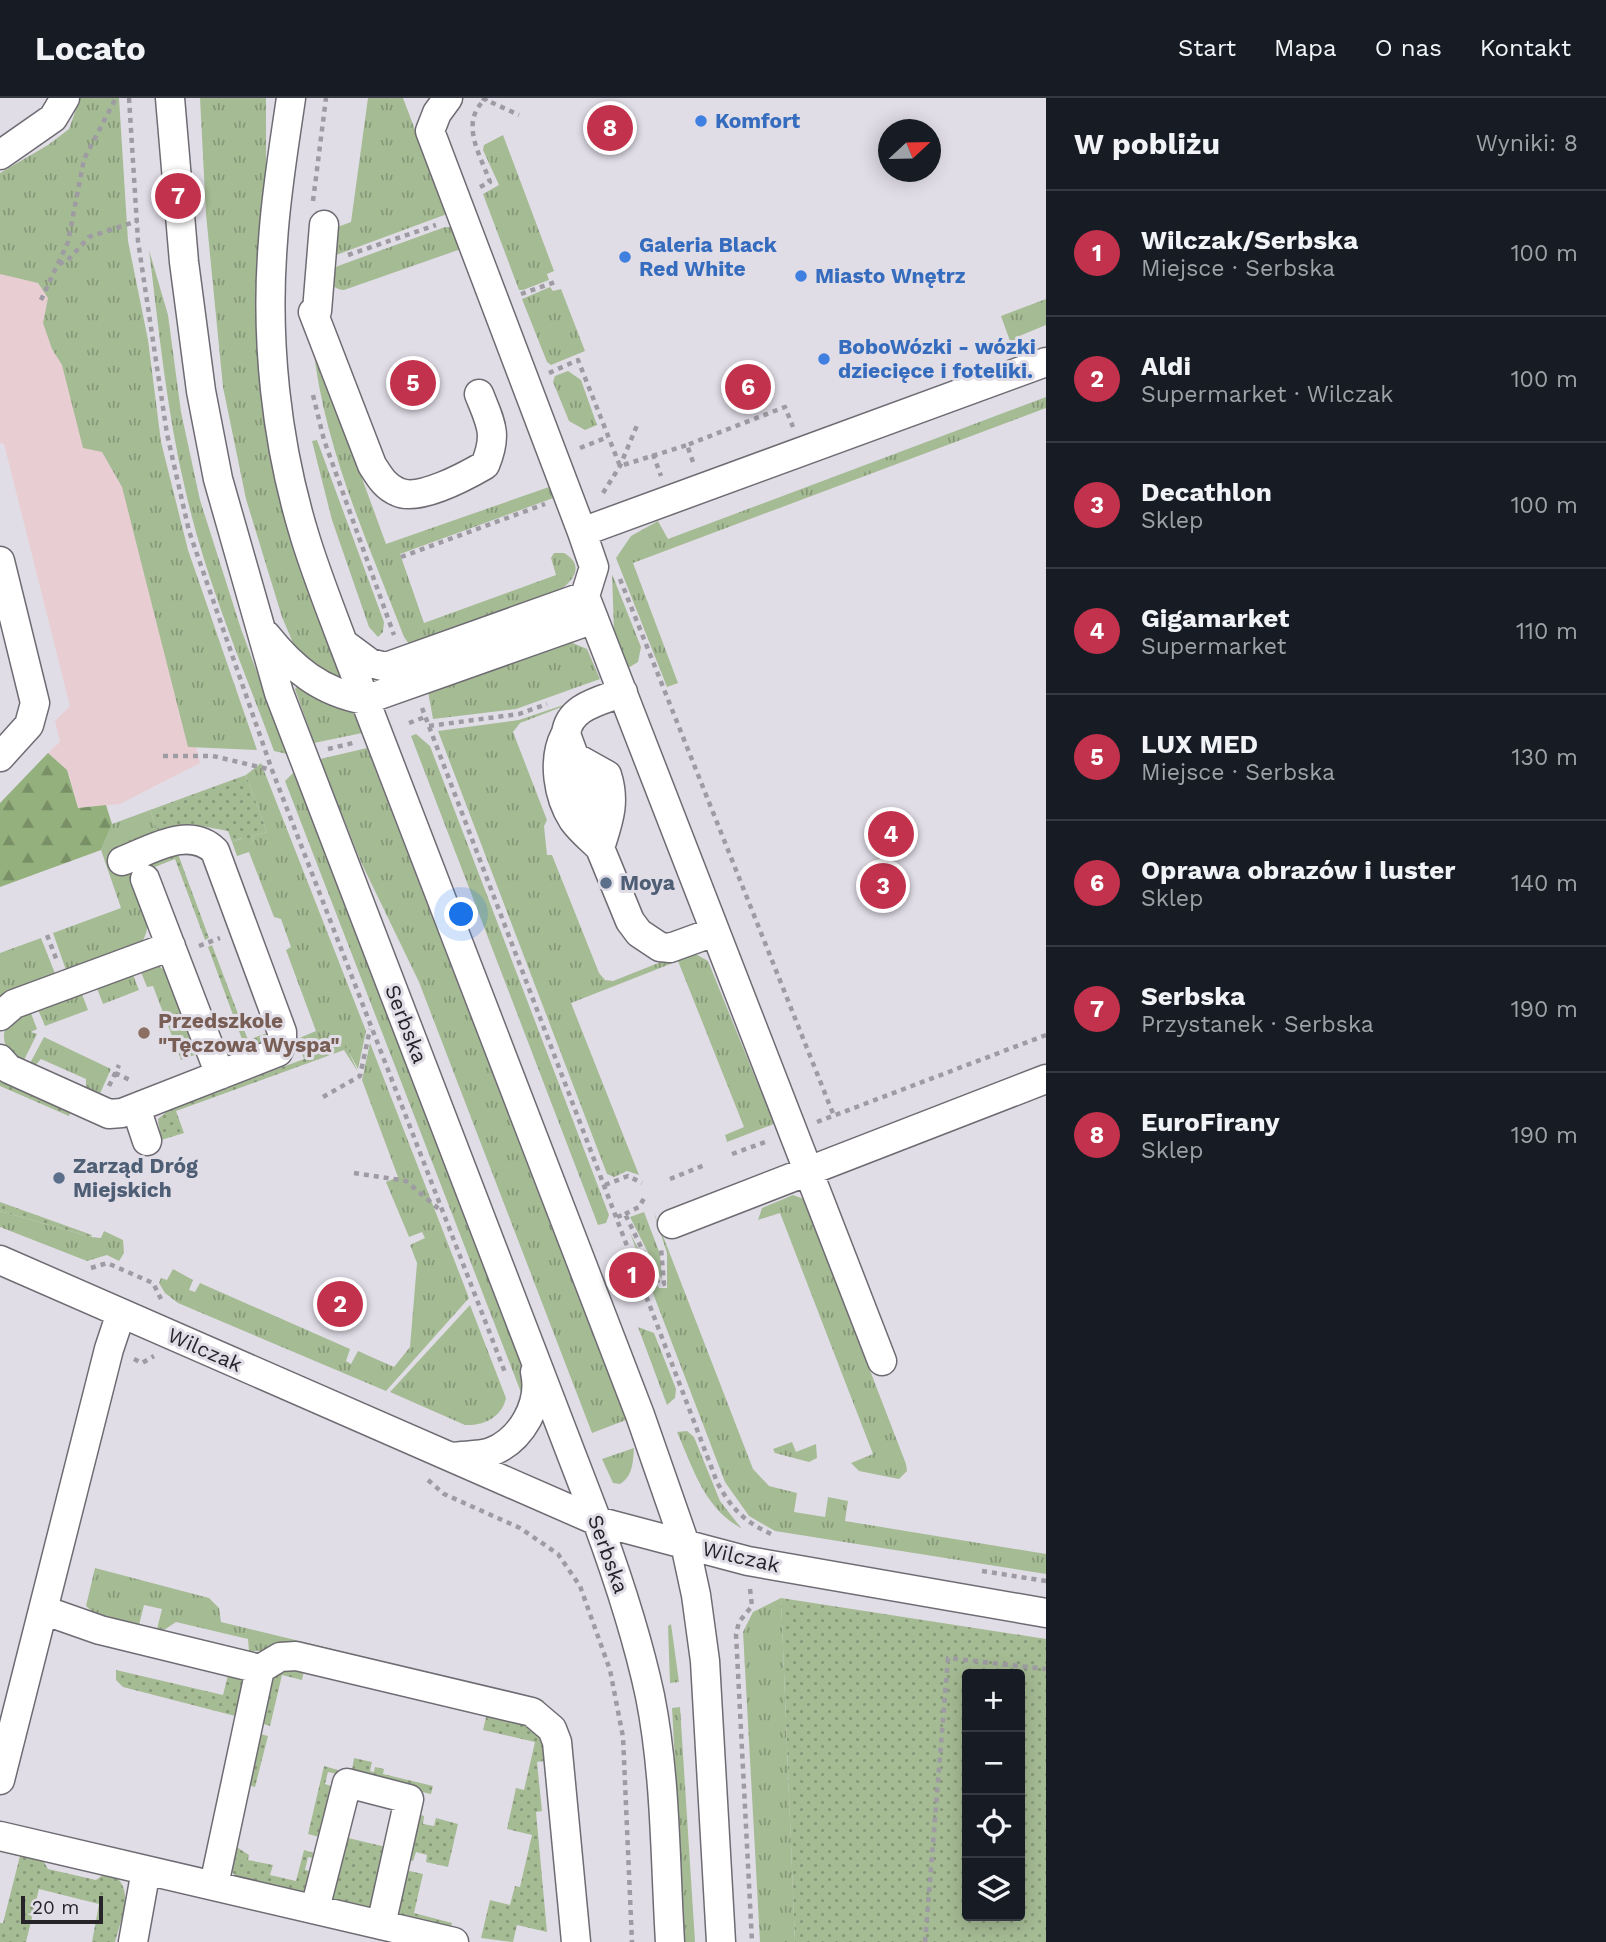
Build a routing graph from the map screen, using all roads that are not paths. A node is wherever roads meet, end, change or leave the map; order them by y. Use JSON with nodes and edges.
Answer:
{"nodes":[{"id":1,"x":65,"y":98,"type":"edge"},
{"id":2,"x":170,"y":98,"type":"edge"},
{"id":3,"x":291,"y":98,"type":"edge"},
{"id":4,"x":448,"y":98,"type":"edge"},
{"id":5,"x":0,"y":155,"type":"edge"},
{"id":6,"x":318,"y":216,"type":"road end"},
{"id":7,"x":1046,"y":362,"type":"edge"},
{"id":8,"x":480,"y":394,"type":"dead end"},
{"id":9,"x":583,"y":532,"type":"junction"},
{"id":10,"x":0,"y":561,"type":"edge"},
{"id":11,"x":589,"y":607,"type":"junction"},
{"id":12,"x":260,"y":628,"type":"junction"},
{"id":13,"x":343,"y":643,"type":"junction"},
{"id":14,"x":407,"y":673,"type":"junction"},
{"id":15,"x":623,"y":692,"type":"junction"},
{"id":16,"x":365,"y":700,"type":"junction"},
{"id":17,"x":0,"y":757,"type":"edge"},
{"id":18,"x":122,"y":861,"type":"dead end"},
{"id":19,"x":145,"y":879,"type":"dead end"},
{"id":20,"x":714,"y":932,"type":"junction"},
{"id":21,"x":172,"y":951,"type":"junction"},
{"id":22,"x":0,"y":1016,"type":"edge"},
{"id":23,"x":0,"y":1059,"type":"edge"},
{"id":24,"x":220,"y":1076,"type":"junction"},
{"id":25,"x":1046,"y":1079,"type":"edge"},
{"id":26,"x":136,"y":1108,"type":"junction"},
{"id":27,"x":147,"y":1141,"type":"dead end"},
{"id":28,"x":808,"y":1172,"type":"junction"},
{"id":29,"x":666,"y":1234,"type":"road end"},
{"id":30,"x":2,"y":1267,"type":"edge"},
{"id":31,"x":121,"y":1313,"type":"junction"},
{"id":32,"x":530,"y":1349,"type":"junction"},
{"id":33,"x":882,"y":1362,"type":"dead end"},
{"id":34,"x":449,"y":1457,"type":"junction"},
{"id":35,"x":597,"y":1521,"type":"junction"},
{"id":36,"x":685,"y":1544,"type":"junction"},
{"id":37,"x":43,"y":1610,"type":"junction"},
{"id":38,"x":1046,"y":1613,"type":"edge"},
{"id":39,"x":260,"y":1669,"type":"junction"},
{"id":40,"x":0,"y":1780,"type":"edge"},
{"id":41,"x":0,"y":1836,"type":"edge"},
{"id":42,"x":146,"y":1870,"type":"junction"},
{"id":43,"x":214,"y":1885,"type":"junction"},
{"id":44,"x":315,"y":1909,"type":"junction"},
{"id":45,"x":381,"y":1924,"type":"junction"},
{"id":46,"x":420,"y":1938,"type":"edge"},
{"id":47,"x":133,"y":1942,"type":"edge"},
{"id":48,"x":454,"y":1942,"type":"edge"},
{"id":49,"x":576,"y":1942,"type":"edge"},
{"id":50,"x":670,"y":1942,"type":"edge"},
{"id":51,"x":721,"y":1942,"type":"edge"}],
"edges":[{"from":1,"to":5,"type":"street"},
{"from":2,"to":12,"type":"street","name":"Serbska"},
{"from":3,"to":13,"type":"street"},
{"from":4,"to":9,"type":"street"},
{"from":6,"to":8,"type":"street"},
{"from":7,"to":9,"type":"street"},
{"from":9,"to":11,"type":"street"},
{"from":10,"to":17,"type":"street"},
{"from":11,"to":14,"type":"street"},
{"from":11,"to":15,"type":"street"},
{"from":12,"to":16,"type":"street"},
{"from":12,"to":32,"type":"street","name":"Serbska"},
{"from":13,"to":14,"type":"street"},
{"from":13,"to":16,"type":"street"},
{"from":14,"to":16,"type":"street"},
{"from":15,"to":20,"type":"street"},
{"from":15,"to":20,"type":"street"},
{"from":16,"to":36,"type":"street"},
{"from":18,"to":24,"type":"street"},
{"from":19,"to":21,"type":"street"},
{"from":20,"to":28,"type":"street"},
{"from":21,"to":22,"type":"street"},
{"from":21,"to":24,"type":"street"},
{"from":23,"to":26,"type":"street"},
{"from":24,"to":26,"type":"street"},
{"from":25,"to":28,"type":"street"},
{"from":26,"to":27,"type":"street"},
{"from":28,"to":29,"type":"street"},
{"from":28,"to":33,"type":"street"},
{"from":30,"to":31,"type":"street","name":"Wilczak"},
{"from":31,"to":34,"type":"street","name":"Wilczak"},
{"from":31,"to":37,"type":"street"},
{"from":32,"to":34,"type":"street","name":"Wilczak"},
{"from":32,"to":35,"type":"street","name":"Serbska"},
{"from":34,"to":35,"type":"street","name":"Wilczak"},
{"from":35,"to":36,"type":"street","name":"Wilczak"},
{"from":35,"to":50,"type":"street","name":"Serbska"},
{"from":36,"to":38,"type":"street","name":"Wilczak"},
{"from":36,"to":51,"type":"street"},
{"from":37,"to":39,"type":"street"},
{"from":37,"to":40,"type":"street"},
{"from":39,"to":43,"type":"street"},
{"from":39,"to":49,"type":"street"},
{"from":41,"to":42,"type":"street"},
{"from":42,"to":43,"type":"street"},
{"from":42,"to":47,"type":"street"},
{"from":43,"to":44,"type":"street"},
{"from":44,"to":45,"type":"street"},
{"from":44,"to":45,"type":"street"},
{"from":45,"to":46,"type":"street"},
{"from":46,"to":48,"type":"street"}]}
